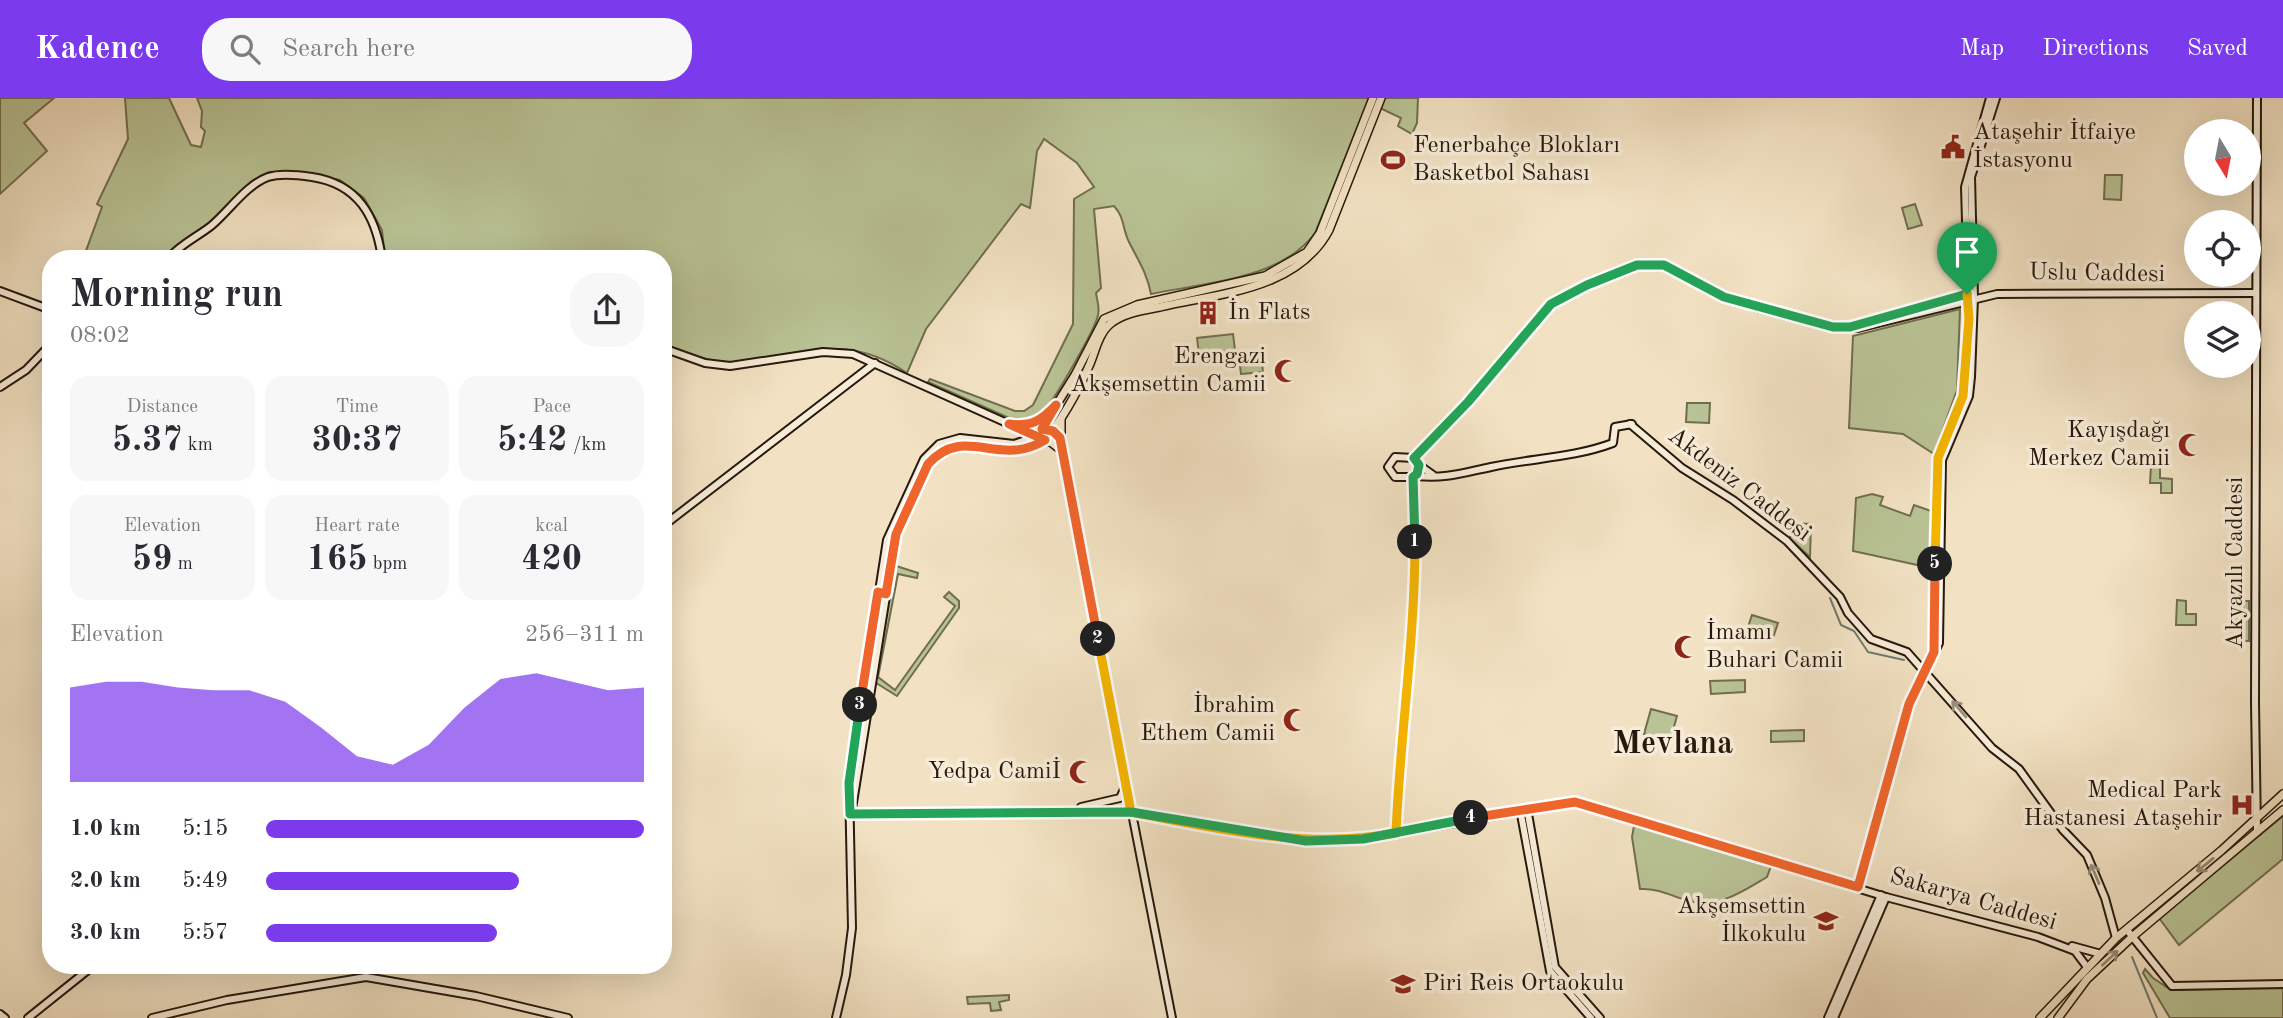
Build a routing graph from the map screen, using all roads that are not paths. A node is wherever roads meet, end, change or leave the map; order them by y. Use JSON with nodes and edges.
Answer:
{"nodes":[{"id":1,"x":1373,"y":98,"type":"edge"},
{"id":2,"x":1381,"y":98,"type":"edge"},
{"id":3,"x":1990,"y":98,"type":"edge"},
{"id":4,"x":1996,"y":98,"type":"edge"},
{"id":5,"x":2257,"y":98,"type":"edge"},
{"id":6,"x":180,"y":250,"type":"edge"},
{"id":7,"x":381,"y":250,"type":"edge"},
{"id":8,"x":0,"y":291,"type":"edge"},
{"id":9,"x":2256,"y":293,"type":"junction"},
{"id":10,"x":1973,"y":296,"type":"junction"},
{"id":11,"x":42,"y":307,"type":"edge"},
{"id":12,"x":672,"y":351,"type":"edge"},
{"id":13,"x":42,"y":353,"type":"edge"},
{"id":14,"x":875,"y":363,"type":"junction"},
{"id":15,"x":0,"y":387,"type":"edge"},
{"id":16,"x":1056,"y":405,"type":"junction"},
{"id":17,"x":1061,"y":420,"type":"junction"},
{"id":18,"x":1009,"y":424,"type":"joint"},
{"id":19,"x":1024,"y":429,"type":"junction"},
{"id":20,"x":1053,"y":431,"type":"junction"},
{"id":21,"x":1039,"y":433,"type":"junction"},
{"id":22,"x":1060,"y":438,"type":"junction"},
{"id":23,"x":1027,"y":440,"type":"junction"},
{"id":24,"x":1045,"y":440,"type":"junction"},
{"id":25,"x":1061,"y":450,"type":"junction"},
{"id":26,"x":1414,"y":458,"type":"junction"},
{"id":27,"x":1419,"y":465,"type":"junction"},
{"id":28,"x":1414,"y":476,"type":"junction"},
{"id":29,"x":1441,"y":478,"type":"junction"},
{"id":30,"x":672,"y":519,"type":"edge"},
{"id":31,"x":882,"y":593,"type":"junction"},
{"id":32,"x":1924,"y":671,"type":"junction"},
{"id":33,"x":1126,"y":786,"type":"junction"},
{"id":34,"x":2283,"y":794,"type":"edge"},
{"id":35,"x":1524,"y":809,"type":"junction"},
{"id":36,"x":1064,"y":810,"type":"junction"},
{"id":37,"x":2283,"y":810,"type":"edge"},
{"id":38,"x":1131,"y":812,"type":"junction"},
{"id":39,"x":850,"y":814,"type":"junction"},
{"id":40,"x":2256,"y":820,"type":"junction"},
{"id":41,"x":2258,"y":832,"type":"junction"},
{"id":42,"x":1396,"y":833,"type":"junction"},
{"id":43,"x":1858,"y":887,"type":"junction"},
{"id":44,"x":1883,"y":896,"type":"junction"},
{"id":45,"x":2127,"y":930,"type":"junction"},
{"id":46,"x":2132,"y":937,"type":"junction"},
{"id":47,"x":2116,"y":938,"type":"junction"},
{"id":48,"x":2055,"y":942,"type":"junction"},
{"id":49,"x":2101,"y":954,"type":"junction"},
{"id":50,"x":2087,"y":967,"type":"junction"},
{"id":51,"x":1850,"y":973,"type":"junction"},
{"id":52,"x":83,"y":974,"type":"edge"},
{"id":53,"x":2283,"y":984,"type":"edge"},
{"id":54,"x":1588,"y":1009,"type":"junction"},
{"id":55,"x":0,"y":1014,"type":"edge"},
{"id":56,"x":5,"y":1018,"type":"edge"},
{"id":57,"x":28,"y":1018,"type":"edge"},
{"id":58,"x":152,"y":1018,"type":"edge"},
{"id":59,"x":568,"y":1018,"type":"edge"},
{"id":60,"x":836,"y":1018,"type":"edge"},
{"id":61,"x":1172,"y":1018,"type":"edge"},
{"id":62,"x":1591,"y":1018,"type":"edge"},
{"id":63,"x":1600,"y":1018,"type":"edge"},
{"id":64,"x":1828,"y":1018,"type":"edge"},
{"id":65,"x":1835,"y":1018,"type":"edge"},
{"id":66,"x":2040,"y":1018,"type":"edge"},
{"id":67,"x":2058,"y":1018,"type":"edge"}],
"edges":[{"from":1,"to":16,"type":"main road"},
{"from":2,"to":17,"type":"main road"},
{"from":3,"to":10,"type":"street"},
{"from":4,"to":10,"type":"street"},
{"from":5,"to":9,"type":"street","name":"Akyazılı Caddesi"},
{"from":6,"to":7,"type":"street"},
{"from":8,"to":11,"type":"street"},
{"from":9,"to":10,"type":"street","name":"Uslu Caddesi"},
{"from":9,"to":40,"type":"street","name":"Akyazılı Caddesi"},
{"from":10,"to":26,"type":"street","name":"Uslu Caddesi"},
{"from":10,"to":32,"type":"street"},
{"from":12,"to":14,"type":"street"},
{"from":13,"to":15,"type":"street"},
{"from":14,"to":18,"type":"street"},
{"from":14,"to":30,"type":"street"},
{"from":16,"to":19,"type":"main road"},
{"from":16,"to":21,"type":"main road"},
{"from":17,"to":20,"type":"main road"},
{"from":17,"to":22,"type":"main road"},
{"from":18,"to":19,"type":"main road"},
{"from":19,"to":21,"type":"main road"},
{"from":19,"to":23,"type":"main road"},
{"from":20,"to":21,"type":"main road"},
{"from":20,"to":22,"type":"main road"},
{"from":20,"to":24,"type":"main road"},
{"from":21,"to":23,"type":"street"},
{"from":21,"to":24,"type":"main road"},
{"from":22,"to":25,"type":"main road"},
{"from":23,"to":31,"type":"street"},
{"from":24,"to":25,"type":"main road"},
{"from":24,"to":31,"type":"street"},
{"from":25,"to":33,"type":"street"},
{"from":26,"to":27,"type":"street"},
{"from":26,"to":28,"type":"street"},
{"from":27,"to":28,"type":"street"},
{"from":27,"to":29,"type":"street"},
{"from":28,"to":29,"type":"street"},
{"from":28,"to":42,"type":"street"},
{"from":29,"to":32,"type":"street","name":"Akdeniz Caddesi"},
{"from":31,"to":39,"type":"street"},
{"from":32,"to":43,"type":"street"},
{"from":47,"to":32,"type":"street","name":"Akdeniz Caddesi","one_way":true},
{"from":33,"to":36,"type":"street"},
{"from":33,"to":38,"type":"street"},
{"from":34,"to":40,"type":"main road"},
{"from":35,"to":42,"type":"street","name":"Sakarya Caddesi"},
{"from":35,"to":43,"type":"street","name":"Sakarya Caddesi"},
{"from":35,"to":54,"type":"street"},
{"from":36,"to":38,"type":"street","name":"Sakarya Caddesi"},
{"from":36,"to":39,"type":"street","name":"Sakarya Caddesi"},
{"from":37,"to":41,"type":"main road"},
{"from":38,"to":42,"type":"street","name":"Sakarya Caddesi"},
{"from":38,"to":61,"type":"street"},
{"from":39,"to":60,"type":"street"},
{"from":40,"to":41,"type":"street","name":"Akyazılı Caddesi"},
{"from":40,"to":45,"type":"main road","one_way":true},
{"from":41,"to":46,"type":"main road"},
{"from":43,"to":44,"type":"street","name":"Sakarya Caddesi"},
{"from":44,"to":48,"type":"street","name":"Sakarya Caddesi"},
{"from":44,"to":51,"type":"street"},
{"from":45,"to":46,"type":"street"},
{"from":45,"to":47,"type":"main road"},
{"from":46,"to":53,"type":"street"},
{"from":67,"to":46,"type":"main road","one_way":true},
{"from":47,"to":49,"type":"main road"},
{"from":48,"to":49,"type":"street"},
{"from":48,"to":50,"type":"street","name":"Sakarya Caddesi"},
{"from":49,"to":50,"type":"main road"},
{"from":50,"to":66,"type":"main road"},
{"from":51,"to":64,"type":"street"},
{"from":51,"to":65,"type":"street"},
{"from":52,"to":57,"type":"street"},
{"from":54,"to":62,"type":"street"},
{"from":54,"to":63,"type":"street"},
{"from":55,"to":56,"type":"street"},
{"from":58,"to":59,"type":"street"}]}
